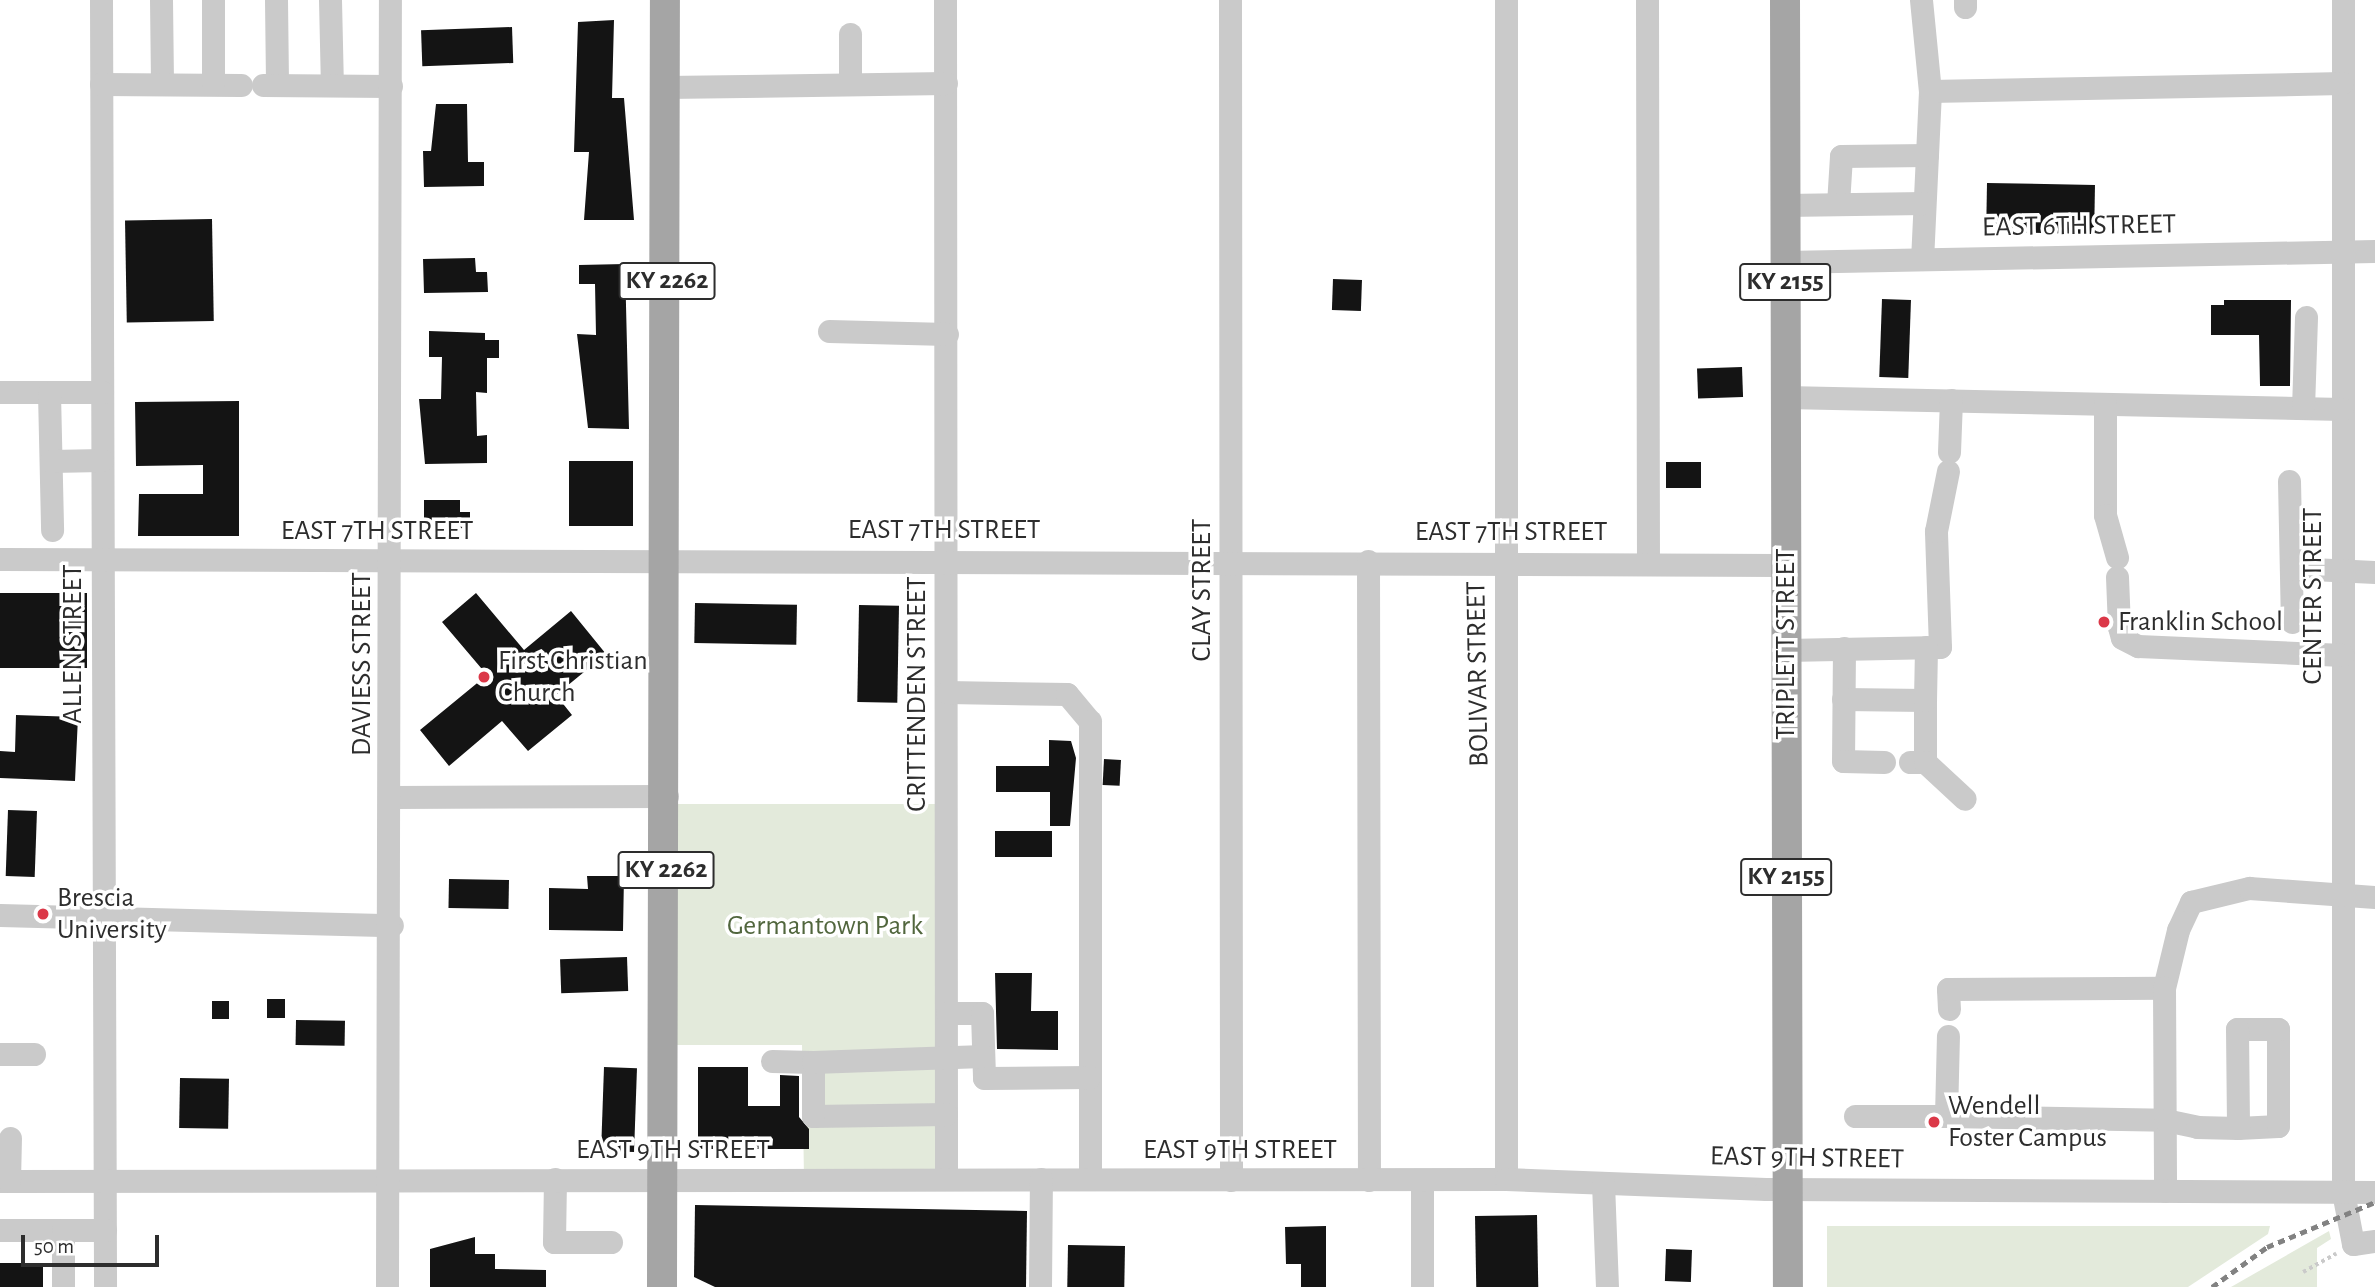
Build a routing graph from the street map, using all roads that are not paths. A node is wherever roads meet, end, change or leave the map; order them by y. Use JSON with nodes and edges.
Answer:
{"nodes":[{"id":1,"x":101,"y":0,"type":"edge"},
{"id":2,"x":161,"y":0,"type":"edge"},
{"id":3,"x":214,"y":0,"type":"edge"},
{"id":4,"x":276,"y":0,"type":"edge"},
{"id":5,"x":330,"y":0,"type":"edge"},
{"id":6,"x":390,"y":0,"type":"edge"},
{"id":7,"x":664,"y":0,"type":"edge"},
{"id":8,"x":946,"y":0,"type":"edge"},
{"id":9,"x":1230,"y":0,"type":"edge"},
{"id":10,"x":1506,"y":0,"type":"edge"},
{"id":11,"x":1647,"y":0,"type":"edge"},
{"id":12,"x":1785,"y":0,"type":"edge"},
{"id":13,"x":1921,"y":0,"type":"edge"},
{"id":14,"x":2343,"y":0,"type":"edge"},
{"id":15,"x":850,"y":34,"type":"dead end"},
{"id":16,"x":850,"y":82,"type":"junction"},
{"id":17,"x":946,"y":83,"type":"junction"},
{"id":18,"x":2342,"y":83,"type":"junction"},
{"id":19,"x":101,"y":84,"type":"junction"},
{"id":20,"x":162,"y":84,"type":"junction"},
{"id":21,"x":213,"y":85,"type":"junction"},
{"id":22,"x":260,"y":85,"type":"junction"},
{"id":23,"x":332,"y":85,"type":"junction"},
{"id":24,"x":391,"y":86,"type":"junction"},
{"id":25,"x":666,"y":87,"type":"junction"},
{"id":26,"x":1930,"y":91,"type":"junction"},
{"id":27,"x":1927,"y":155,"type":"junction"},
{"id":28,"x":1924,"y":203,"type":"junction"},
{"id":29,"x":1838,"y":204,"type":"junction"},
{"id":30,"x":1785,"y":205,"type":"junction"},
{"id":31,"x":2342,"y":251,"type":"junction"},
{"id":32,"x":2375,"y":251,"type":"edge"},
{"id":33,"x":1922,"y":259,"type":"junction"},
{"id":34,"x":1785,"y":262,"type":"junction"},
{"id":35,"x":2306,"y":317,"type":"dead end"},
{"id":36,"x":829,"y":331,"type":"dead end"},
{"id":37,"x":947,"y":334,"type":"junction"},
{"id":38,"x":0,"y":392,"type":"edge"},
{"id":39,"x":102,"y":392,"type":"junction"},
{"id":40,"x":49,"y":393,"type":"junction"},
{"id":41,"x":1785,"y":397,"type":"junction"},
{"id":42,"x":1951,"y":400,"type":"junction"},
{"id":43,"x":2105,"y":404,"type":"junction"},
{"id":44,"x":2303,"y":408,"type":"junction"},
{"id":45,"x":2342,"y":409,"type":"junction"},
{"id":46,"x":102,"y":460,"type":"junction"},
{"id":47,"x":51,"y":461,"type":"junction"},
{"id":48,"x":2289,"y":481,"type":"dead end"},
{"id":49,"x":52,"y":530,"type":"dead end"},
{"id":50,"x":0,"y":559,"type":"edge"},
{"id":51,"x":947,"y":560,"type":"junction"},
{"id":52,"x":103,"y":561,"type":"junction"},
{"id":53,"x":392,"y":561,"type":"junction"},
{"id":54,"x":667,"y":561,"type":"junction"},
{"id":55,"x":1231,"y":561,"type":"junction"},
{"id":56,"x":1368,"y":561,"type":"junction"},
{"id":57,"x":1506,"y":561,"type":"junction"},
{"id":58,"x":1648,"y":563,"type":"junction"},
{"id":59,"x":1786,"y":565,"type":"junction"},
{"id":60,"x":2291,"y":568,"type":"junction"},
{"id":61,"x":2342,"y":572,"type":"junction"},
{"id":62,"x":2375,"y":572,"type":"edge"},
{"id":63,"x":2292,"y":622,"type":"dead end"},
{"id":64,"x":1926,"y":647,"type":"junction"},
{"id":65,"x":1844,"y":648,"type":"junction"},
{"id":66,"x":1786,"y":650,"type":"junction"},
{"id":67,"x":2343,"y":655,"type":"junction"},
{"id":68,"x":947,"y":692,"type":"junction"},
{"id":69,"x":1843,"y":699,"type":"junction"},
{"id":70,"x":1925,"y":700,"type":"junction"},
{"id":71,"x":1884,"y":762,"type":"dead end"},
{"id":72,"x":667,"y":796,"type":"junction"},
{"id":73,"x":392,"y":797,"type":"junction"},
{"id":74,"x":1965,"y":799,"type":"dead end"},
{"id":75,"x":2344,"y":897,"type":"junction"},
{"id":76,"x":2375,"y":897,"type":"edge"},
{"id":77,"x":0,"y":915,"type":"edge"},
{"id":78,"x":105,"y":922,"type":"junction"},
{"id":79,"x":392,"y":925,"type":"junction"},
{"id":80,"x":2164,"y":988,"type":"junction"},
{"id":81,"x":1949,"y":1009,"type":"dead end"},
{"id":82,"x":947,"y":1013,"type":"junction"},
{"id":83,"x":1948,"y":1036,"type":"dead end"},
{"id":84,"x":0,"y":1054,"type":"edge"},
{"id":85,"x":34,"y":1054,"type":"dead end"},
{"id":86,"x":983,"y":1056,"type":"junction"},
{"id":87,"x":772,"y":1061,"type":"dead end"},
{"id":88,"x":946,"y":1061,"type":"junction"},
{"id":89,"x":813,"y":1062,"type":"junction"},
{"id":90,"x":1089,"y":1077,"type":"junction"},
{"id":91,"x":946,"y":1114,"type":"junction"},
{"id":92,"x":1855,"y":1116,"type":"dead end"},
{"id":93,"x":1946,"y":1116,"type":"junction"},
{"id":94,"x":2165,"y":1119,"type":"junction"},
{"id":95,"x":2238,"y":1128,"type":"dead end"},
{"id":96,"x":10,"y":1138,"type":"dead end"},
{"id":97,"x":946,"y":1178,"type":"junction"},
{"id":98,"x":387,"y":1179,"type":"junction"},
{"id":99,"x":555,"y":1179,"type":"junction"},
{"id":100,"x":662,"y":1179,"type":"junction"},
{"id":101,"x":1041,"y":1179,"type":"junction"},
{"id":102,"x":1090,"y":1179,"type":"junction"},
{"id":103,"x":1506,"y":1179,"type":"junction"},
{"id":104,"x":1231,"y":1180,"type":"junction"},
{"id":105,"x":1369,"y":1180,"type":"junction"},
{"id":106,"x":1422,"y":1180,"type":"junction"},
{"id":107,"x":5,"y":1181,"type":"edge"},
{"id":108,"x":105,"y":1182,"type":"junction"},
{"id":109,"x":1603,"y":1183,"type":"junction"},
{"id":110,"x":1787,"y":1189,"type":"junction"},
{"id":111,"x":2165,"y":1191,"type":"junction"},
{"id":112,"x":2343,"y":1192,"type":"junction"},
{"id":113,"x":2375,"y":1192,"type":"edge"},
{"id":114,"x":0,"y":1230,"type":"edge"},
{"id":115,"x":63,"y":1230,"type":"junction"},
{"id":116,"x":105,"y":1230,"type":"junction"},
{"id":117,"x":611,"y":1242,"type":"dead end"},
{"id":118,"x":2364,"y":1243,"type":"edge"},
{"id":119,"x":63,"y":1287,"type":"edge"},
{"id":120,"x":105,"y":1287,"type":"edge"},
{"id":121,"x":387,"y":1287,"type":"edge"},
{"id":122,"x":662,"y":1287,"type":"edge"},
{"id":123,"x":1040,"y":1287,"type":"edge"},
{"id":124,"x":1422,"y":1287,"type":"edge"},
{"id":125,"x":1607,"y":1287,"type":"edge"},
{"id":126,"x":1788,"y":1287,"type":"edge"}],
"edges":[{"from":1,"to":19,"type":"street","name":"ALLEN STREET"},
{"from":2,"to":20,"type":"street"},
{"from":3,"to":21,"type":"street"},
{"from":4,"to":22,"type":"street"},
{"from":5,"to":23,"type":"street"},
{"from":6,"to":24,"type":"street","name":"DAVIESS STREET"},
{"from":7,"to":25,"type":"main road","number":"KY 2262"},
{"from":8,"to":17,"type":"street","name":"CRITTENDEN STREET"},
{"from":9,"to":55,"type":"street","name":"CLAY STREET"},
{"from":10,"to":57,"type":"street","name":"BOLIVAR STREET"},
{"from":11,"to":58,"type":"street"},
{"from":12,"to":30,"type":"main road","name":"TRIPLETT STREET","number":"KY 2155"},
{"from":13,"to":26,"type":"street"},
{"from":14,"to":18,"type":"street","name":"CENTER STREET"},
{"from":15,"to":16,"type":"street"},
{"from":16,"to":17,"type":"street"},
{"from":16,"to":25,"type":"street"},
{"from":17,"to":37,"type":"street","name":"CRITTENDEN STREET"},
{"from":18,"to":26,"type":"street"},
{"from":18,"to":31,"type":"street","name":"CENTER STREET"},
{"from":19,"to":20,"type":"street"},
{"from":19,"to":39,"type":"street","name":"ALLEN STREET"},
{"from":20,"to":21,"type":"street"},
{"from":21,"to":22,"type":"street"},
{"from":22,"to":23,"type":"street"},
{"from":23,"to":24,"type":"street"},
{"from":24,"to":53,"type":"street","name":"DAVIESS STREET"},
{"from":25,"to":54,"type":"main road","number":"KY 2262"},
{"from":26,"to":27,"type":"street"},
{"from":27,"to":28,"type":"street"},
{"from":27,"to":29,"type":"street"},
{"from":28,"to":29,"type":"street"},
{"from":28,"to":33,"type":"street"},
{"from":29,"to":30,"type":"street"},
{"from":30,"to":34,"type":"main road","name":"TRIPLETT STREET","number":"KY 2155"},
{"from":31,"to":32,"type":"street","name":"EAST 6TH STREET"},
{"from":31,"to":33,"type":"street","name":"EAST 6TH STREET"},
{"from":31,"to":45,"type":"street","name":"CENTER STREET"},
{"from":33,"to":34,"type":"street","name":"EAST 6TH STREET"},
{"from":34,"to":41,"type":"main road","name":"TRIPLETT STREET","number":"KY 2155"},
{"from":35,"to":44,"type":"street"},
{"from":36,"to":37,"type":"street"},
{"from":37,"to":51,"type":"street","name":"CRITTENDEN STREET"},
{"from":38,"to":40,"type":"street"},
{"from":39,"to":40,"type":"street"},
{"from":39,"to":46,"type":"street","name":"ALLEN STREET"},
{"from":40,"to":47,"type":"street"},
{"from":41,"to":42,"type":"street"},
{"from":41,"to":59,"type":"main road","name":"TRIPLETT STREET","number":"KY 2155"},
{"from":42,"to":43,"type":"street"},
{"from":42,"to":64,"type":"street"},
{"from":43,"to":44,"type":"street"},
{"from":43,"to":67,"type":"street"},
{"from":44,"to":45,"type":"street"},
{"from":45,"to":61,"type":"street","name":"CENTER STREET"},
{"from":46,"to":47,"type":"street"},
{"from":46,"to":52,"type":"street","name":"ALLEN STREET"},
{"from":47,"to":49,"type":"street"},
{"from":48,"to":60,"type":"street"},
{"from":50,"to":52,"type":"street","name":"EAST 7TH STREET"},
{"from":51,"to":54,"type":"street","name":"EAST 7TH STREET"},
{"from":51,"to":55,"type":"street","name":"EAST 7TH STREET"},
{"from":51,"to":68,"type":"street","name":"CRITTENDEN STREET"},
{"from":52,"to":53,"type":"street","name":"EAST 7TH STREET"},
{"from":52,"to":78,"type":"street","name":"ALLEN STREET"},
{"from":53,"to":54,"type":"street","name":"EAST 7TH STREET"},
{"from":53,"to":73,"type":"street","name":"DAVIESS STREET"},
{"from":54,"to":72,"type":"main road","number":"KY 2262"},
{"from":55,"to":56,"type":"street","name":"EAST 7TH STREET"},
{"from":55,"to":104,"type":"street","name":"CLAY STREET"},
{"from":56,"to":57,"type":"street","name":"EAST 7TH STREET"},
{"from":56,"to":105,"type":"street"},
{"from":57,"to":58,"type":"street","name":"EAST 7TH STREET"},
{"from":57,"to":103,"type":"street","name":"BOLIVAR STREET"},
{"from":58,"to":59,"type":"street","name":"EAST 7TH STREET"},
{"from":59,"to":66,"type":"main road","name":"TRIPLETT STREET","number":"KY 2155"},
{"from":60,"to":61,"type":"street"},
{"from":60,"to":63,"type":"street"},
{"from":61,"to":62,"type":"street"},
{"from":61,"to":67,"type":"street","name":"CENTER STREET"},
{"from":64,"to":65,"type":"street"},
{"from":64,"to":70,"type":"street"},
{"from":65,"to":66,"type":"street"},
{"from":65,"to":69,"type":"street"},
{"from":66,"to":110,"type":"main road","name":"TRIPLETT STREET","number":"KY 2155"},
{"from":67,"to":75,"type":"street","name":"CENTER STREET"},
{"from":68,"to":82,"type":"street","name":"CRITTENDEN STREET"},
{"from":68,"to":90,"type":"street"},
{"from":69,"to":70,"type":"street"},
{"from":69,"to":71,"type":"street"},
{"from":70,"to":74,"type":"street"},
{"from":72,"to":73,"type":"street"},
{"from":72,"to":100,"type":"main road","number":"KY 2262"},
{"from":73,"to":79,"type":"street","name":"DAVIESS STREET"},
{"from":75,"to":76,"type":"street"},
{"from":75,"to":80,"type":"street"},
{"from":75,"to":112,"type":"street","name":"CENTER STREET"},
{"from":77,"to":78,"type":"street"},
{"from":78,"to":79,"type":"street"},
{"from":78,"to":108,"type":"street","name":"ALLEN STREET"},
{"from":79,"to":98,"type":"street","name":"DAVIESS STREET"},
{"from":80,"to":81,"type":"street"},
{"from":80,"to":94,"type":"street"},
{"from":82,"to":86,"type":"street"},
{"from":82,"to":88,"type":"street","name":"CRITTENDEN STREET"},
{"from":83,"to":93,"type":"street"},
{"from":84,"to":85,"type":"street"},
{"from":86,"to":88,"type":"street"},
{"from":86,"to":90,"type":"street"},
{"from":87,"to":89,"type":"street"},
{"from":88,"to":89,"type":"street"},
{"from":88,"to":91,"type":"street","name":"CRITTENDEN STREET"},
{"from":89,"to":91,"type":"street"},
{"from":90,"to":102,"type":"street"},
{"from":91,"to":97,"type":"street","name":"CRITTENDEN STREET"},
{"from":92,"to":93,"type":"street"},
{"from":93,"to":94,"type":"street"},
{"from":94,"to":95,"type":"street"},
{"from":94,"to":111,"type":"street"},
{"from":96,"to":107,"type":"street"},
{"from":97,"to":100,"type":"street","name":"EAST 9TH STREET"},
{"from":97,"to":101,"type":"street","name":"EAST 9TH STREET"},
{"from":98,"to":99,"type":"street","name":"EAST 9TH STREET"},
{"from":98,"to":108,"type":"street","name":"EAST 9TH STREET"},
{"from":98,"to":121,"type":"street","name":"DAVIESS STREET"},
{"from":99,"to":100,"type":"street","name":"EAST 9TH STREET"},
{"from":99,"to":117,"type":"street"},
{"from":100,"to":122,"type":"main road","number":"KY 2262"},
{"from":101,"to":102,"type":"street","name":"EAST 9TH STREET"},
{"from":101,"to":123,"type":"street"},
{"from":102,"to":104,"type":"street","name":"EAST 9TH STREET"},
{"from":103,"to":106,"type":"street","name":"EAST 9TH STREET"},
{"from":103,"to":109,"type":"street","name":"EAST 9TH STREET"},
{"from":104,"to":105,"type":"street","name":"EAST 9TH STREET"},
{"from":105,"to":106,"type":"street","name":"EAST 9TH STREET"},
{"from":106,"to":124,"type":"street"},
{"from":107,"to":108,"type":"street","name":"EAST 9TH STREET"},
{"from":108,"to":116,"type":"street","name":"ALLEN STREET"},
{"from":109,"to":110,"type":"street","name":"EAST 9TH STREET"},
{"from":109,"to":125,"type":"street"},
{"from":110,"to":111,"type":"street","name":"EAST 9TH STREET"},
{"from":110,"to":126,"type":"main road","name":"TRIPLETT STREET","number":"KY 2155"},
{"from":111,"to":112,"type":"street","name":"EAST 9TH STREET"},
{"from":112,"to":113,"type":"street","name":"EAST 9TH STREET"},
{"from":112,"to":118,"type":"street","name":"CENTER STREET"},
{"from":114,"to":115,"type":"street"},
{"from":115,"to":116,"type":"street"},
{"from":115,"to":119,"type":"street"},
{"from":116,"to":120,"type":"street","name":"ALLEN STREET"}]}
